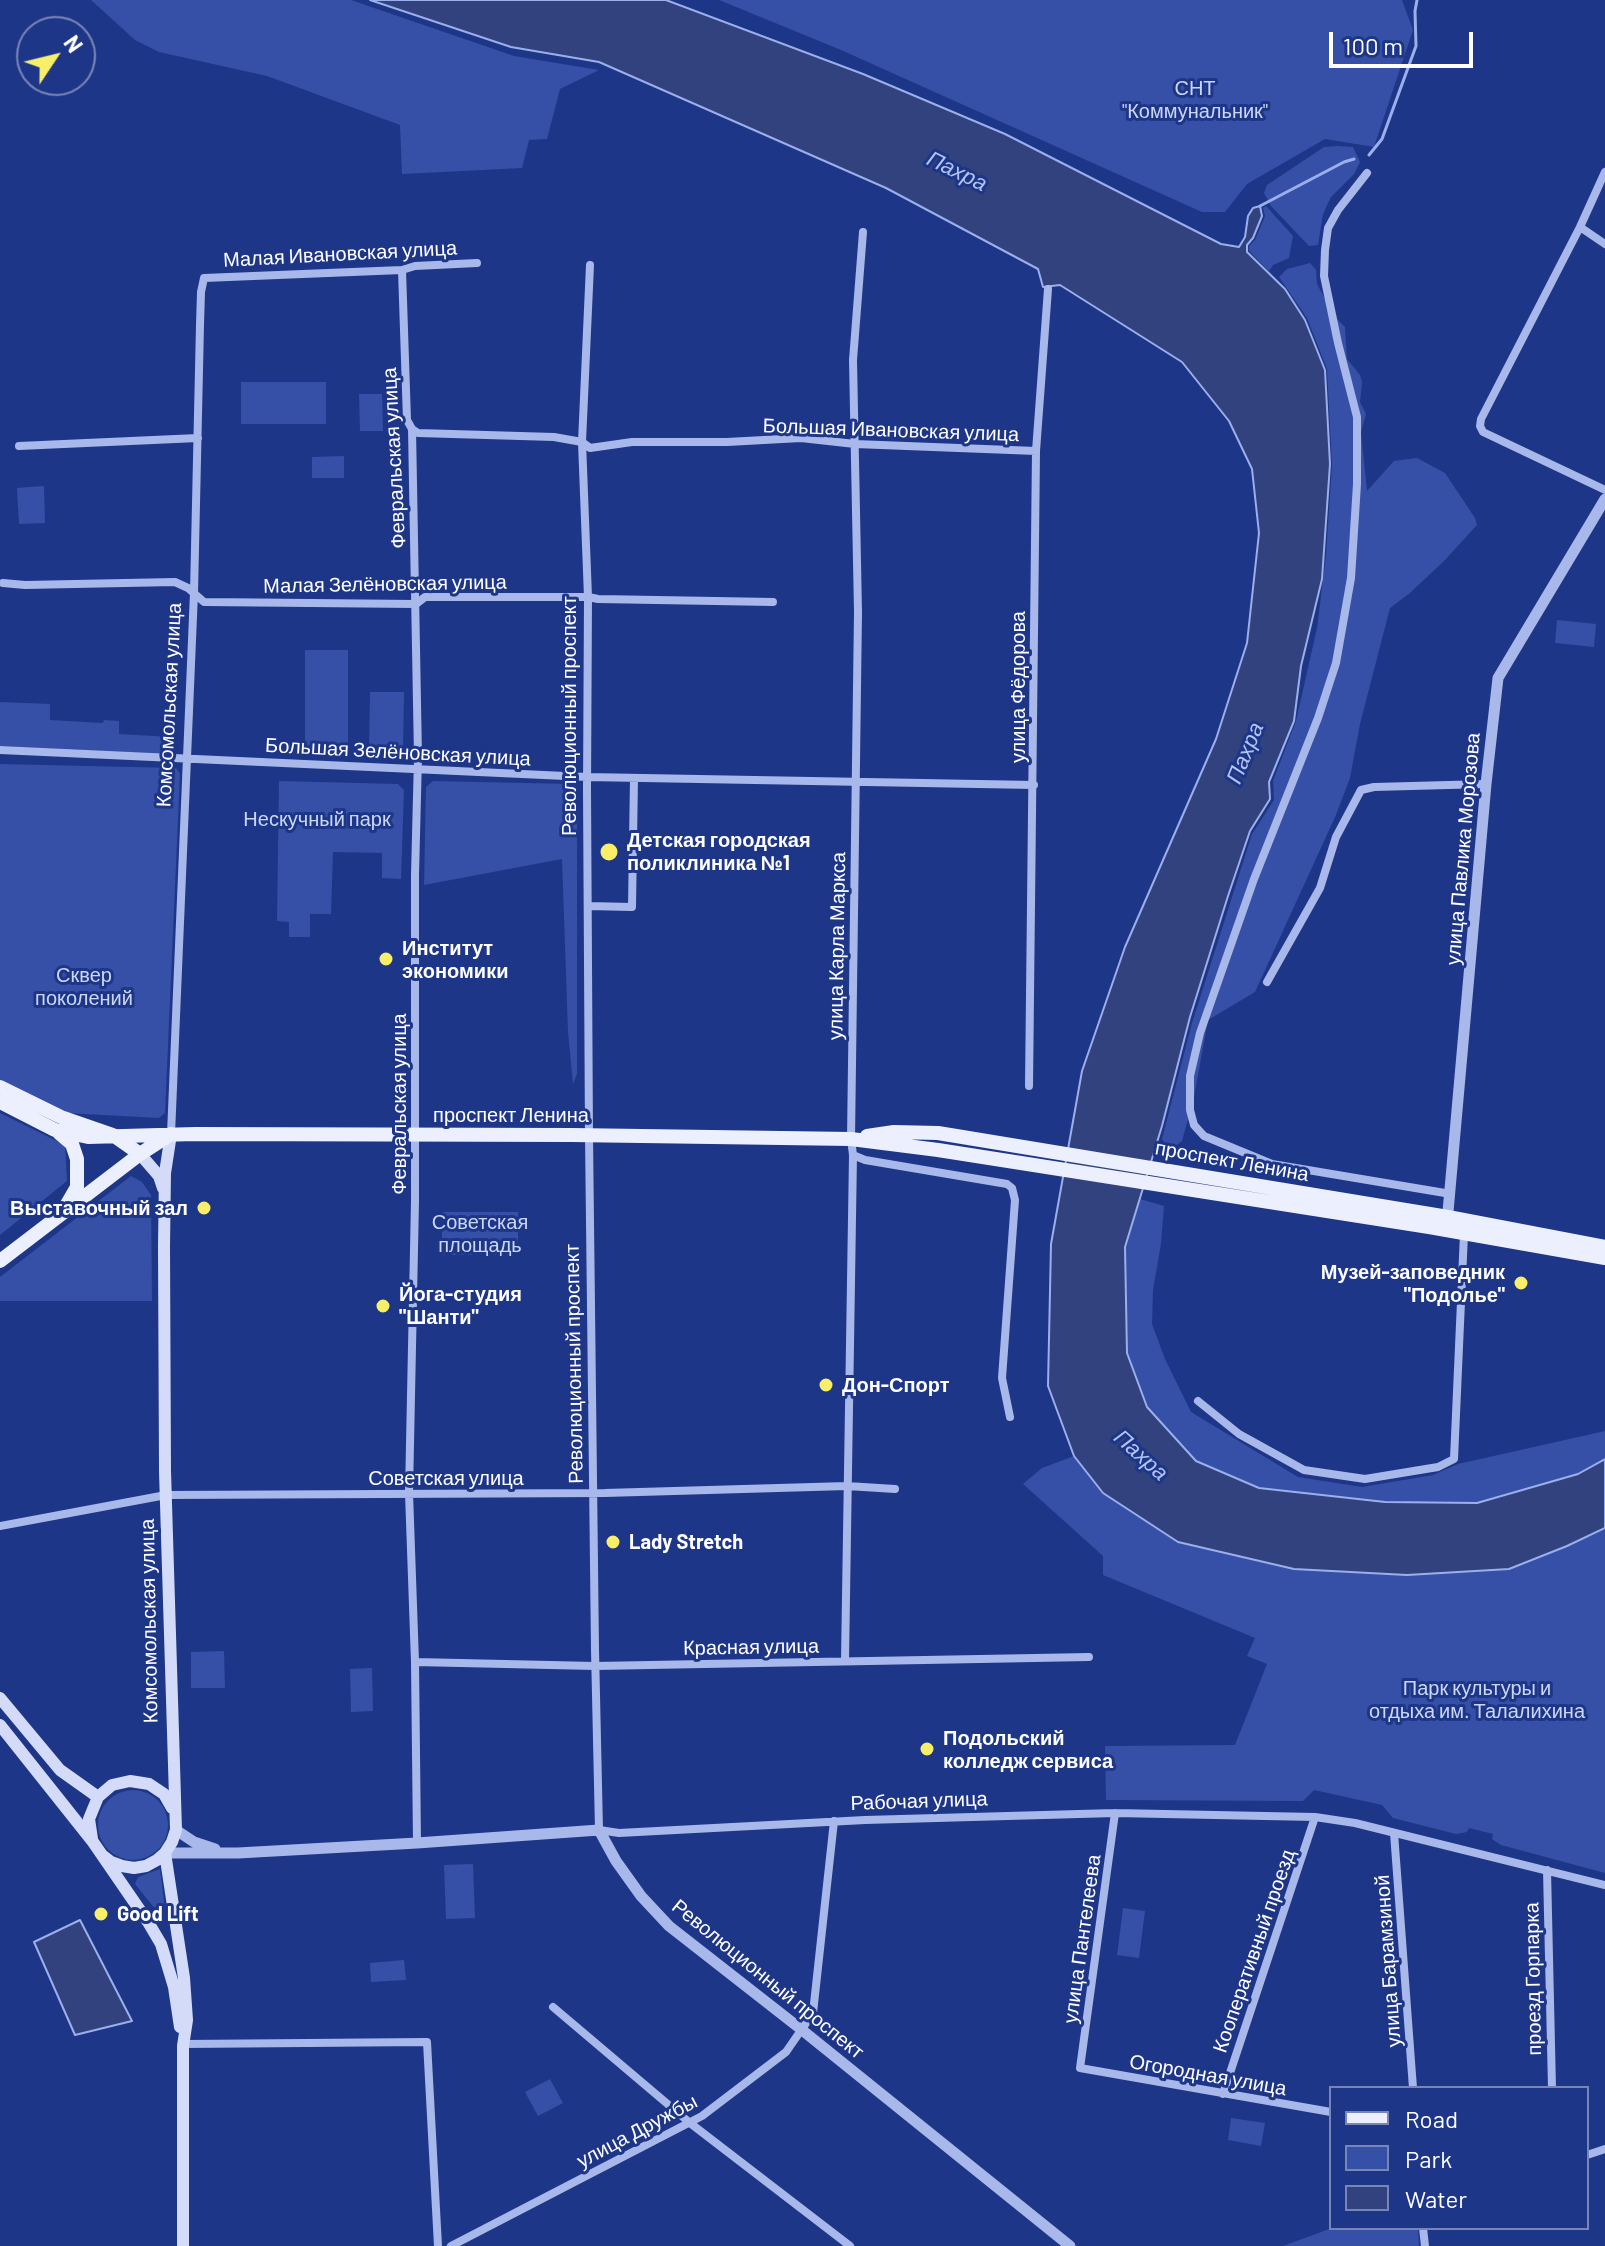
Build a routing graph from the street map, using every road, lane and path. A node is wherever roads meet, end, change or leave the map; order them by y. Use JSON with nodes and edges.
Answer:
{"nodes":[{"id":1,"x":1605,"y":172,"type":"edge"},
{"id":2,"x":1367,"y":173,"type":"dead end"},
{"id":3,"x":1580,"y":227,"type":"junction"},
{"id":4,"x":863,"y":232,"type":"dead end"},
{"id":5,"x":1605,"y":244,"type":"edge"},
{"id":6,"x":477,"y":263,"type":"dead end"},
{"id":7,"x":590,"y":265,"type":"dead end"},
{"id":8,"x":402,"y":270,"type":"junction"},
{"id":9,"x":204,"y":278,"type":"joint"},
{"id":10,"x":1048,"y":289,"type":"dead end"},
{"id":11,"x":412,"y":429,"type":"junction"},
{"id":12,"x":198,"y":438,"type":"junction"},
{"id":13,"x":582,"y":442,"type":"junction"},
{"id":14,"x":855,"y":444,"type":"junction"},
{"id":15,"x":19,"y":446,"type":"dead end"},
{"id":16,"x":1036,"y":451,"type":"junction"},
{"id":17,"x":1605,"y":490,"type":"edge"},
{"id":18,"x":1605,"y":499,"type":"edge"},
{"id":19,"x":3,"y":583,"type":"dead end"},
{"id":20,"x":194,"y":593,"type":"junction"},
{"id":21,"x":588,"y":597,"type":"junction"},
{"id":22,"x":773,"y":602,"type":"dead end"},
{"id":23,"x":416,"y":604,"type":"junction"},
{"id":24,"x":0,"y":750,"type":"edge"},
{"id":25,"x":187,"y":758,"type":"junction"},
{"id":26,"x":418,"y":769,"type":"junction"},
{"id":27,"x":587,"y":777,"type":"junction"},
{"id":28,"x":634,"y":778,"type":"junction"},
{"id":29,"x":856,"y":782,"type":"junction"},
{"id":30,"x":1486,"y":784,"type":"junction"},
{"id":31,"x":1034,"y":785,"type":"junction"},
{"id":32,"x":588,"y":906,"type":"junction"},
{"id":33,"x":1267,"y":982,"type":"dead end"},
{"id":34,"x":1029,"y":1086,"type":"dead end"},
{"id":35,"x":0,"y":1087,"type":"edge"},
{"id":36,"x":0,"y":1102,"type":"edge"},
{"id":37,"x":55,"y":1130,"type":"junction"},
{"id":38,"x":171,"y":1134,"type":"junction"},
{"id":39,"x":113,"y":1135,"type":"junction"},
{"id":40,"x":414,"y":1135,"type":"junction"},
{"id":41,"x":589,"y":1136,"type":"junction"},
{"id":42,"x":851,"y":1139,"type":"junction"},
{"id":43,"x":140,"y":1154,"type":"junction"},
{"id":44,"x":853,"y":1155,"type":"junction"},
{"id":45,"x":164,"y":1191,"type":"junction"},
{"id":46,"x":1451,"y":1194,"type":"junction"},
{"id":47,"x":63,"y":1212,"type":"junction"},
{"id":48,"x":1447,"y":1224,"type":"junction"},
{"id":49,"x":1464,"y":1234,"type":"junction"},
{"id":50,"x":1605,"y":1247,"type":"edge"},
{"id":51,"x":1605,"y":1258,"type":"edge"},
{"id":52,"x":0,"y":1261,"type":"edge"},
{"id":53,"x":1198,"y":1401,"type":"dead end"},
{"id":54,"x":1010,"y":1417,"type":"dead end"},
{"id":55,"x":847,"y":1486,"type":"junction"},
{"id":56,"x":895,"y":1489,"type":"dead end"},
{"id":57,"x":409,"y":1493,"type":"junction"},
{"id":58,"x":593,"y":1493,"type":"junction"},
{"id":59,"x":166,"y":1495,"type":"junction"},
{"id":60,"x":0,"y":1526,"type":"edge"},
{"id":61,"x":1089,"y":1657,"type":"dead end"},
{"id":62,"x":845,"y":1660,"type":"junction"},
{"id":63,"x":415,"y":1662,"type":"junction"},
{"id":64,"x":595,"y":1666,"type":"junction"},
{"id":65,"x":0,"y":1698,"type":"edge"},
{"id":66,"x":0,"y":1725,"type":"edge"},
{"id":67,"x":98,"y":1797,"type":"junction"},
{"id":68,"x":174,"y":1811,"type":"junction"},
{"id":69,"x":1115,"y":1813,"type":"junction"},
{"id":70,"x":1315,"y":1817,"type":"junction"},
{"id":71,"x":834,"y":1821,"type":"junction"},
{"id":72,"x":176,"y":1830,"type":"junction"},
{"id":73,"x":599,"y":1830,"type":"junction"},
{"id":74,"x":1394,"y":1833,"type":"junction"},
{"id":75,"x":93,"y":1842,"type":"junction"},
{"id":76,"x":417,"y":1843,"type":"junction"},
{"id":77,"x":165,"y":1853,"type":"junction"},
{"id":78,"x":227,"y":1853,"type":"junction"},
{"id":79,"x":102,"y":1855,"type":"junction"},
{"id":80,"x":1547,"y":1870,"type":"junction"},
{"id":81,"x":1605,"y":1885,"type":"edge"},
{"id":82,"x":553,"y":2007,"type":"dead end"},
{"id":83,"x":802,"y":2030,"type":"junction"},
{"id":84,"x":183,"y":2045,"type":"junction"},
{"id":85,"x":1080,"y":2068,"type":"joint"},
{"id":86,"x":1413,"y":2086,"type":"edge"},
{"id":87,"x":1552,"y":2086,"type":"edge"},
{"id":88,"x":1223,"y":2094,"type":"junction"},
{"id":89,"x":1329,"y":2112,"type":"edge"},
{"id":90,"x":690,"y":2123,"type":"junction"},
{"id":91,"x":183,"y":2246,"type":"edge"},
{"id":92,"x":438,"y":2246,"type":"edge"},
{"id":93,"x":451,"y":2246,"type":"edge"},
{"id":94,"x":850,"y":2246,"type":"edge"},
{"id":95,"x":1070,"y":2246,"type":"edge"}],
"edges":[{"from":1,"to":3,"type":"street"},
{"from":2,"to":46,"type":"street"},
{"from":3,"to":5,"type":"street"},
{"from":3,"to":17,"type":"street"},
{"from":4,"to":14,"type":"street","name":"улица Карла Маркса"},
{"from":6,"to":8,"type":"street","name":"Малая Ивановская улица"},
{"from":7,"to":13,"type":"street","name":"Революционный проспект"},
{"from":8,"to":9,"type":"street","name":"Малая Ивановская улица"},
{"from":8,"to":11,"type":"street","name":"Февральская улица"},
{"from":9,"to":12,"type":"street","name":"Комсомольская улица"},
{"from":10,"to":16,"type":"street","name":"улица Фёдорова"},
{"from":11,"to":13,"type":"street","name":"Большая Ивановская улица"},
{"from":11,"to":23,"type":"street","name":"Февральская улица"},
{"from":12,"to":15,"type":"street"},
{"from":12,"to":20,"type":"street","name":"Комсомольская улица"},
{"from":13,"to":14,"type":"street","name":"Большая Ивановская улица"},
{"from":13,"to":21,"type":"street","name":"Революционный проспект"},
{"from":14,"to":16,"type":"street","name":"Большая Ивановская улица"},
{"from":14,"to":29,"type":"street","name":"улица Карла Маркса"},
{"from":16,"to":31,"type":"street","name":"улица Фёдорова"},
{"from":18,"to":30,"type":"street","name":"улица Павлика Морозова"},
{"from":19,"to":20,"type":"street","name":"Малая Зелёновская улица"},
{"from":20,"to":23,"type":"street","name":"Малая Зелёновская улица"},
{"from":20,"to":25,"type":"street","name":"Комсомольская улица"},
{"from":21,"to":22,"type":"street","name":"Малая Зелёновская улица"},
{"from":21,"to":23,"type":"street","name":"Малая Зелёновская улица"},
{"from":21,"to":27,"type":"street","name":"Революционный проспект"},
{"from":23,"to":26,"type":"street","name":"Февральская улица"},
{"from":24,"to":25,"type":"street","name":"Большая Зелёновская улица"},
{"from":25,"to":26,"type":"street","name":"Большая Зелёновская улица"},
{"from":25,"to":38,"type":"street","name":"Комсомольская улица"},
{"from":26,"to":27,"type":"street","name":"Большая Зелёновская улица"},
{"from":26,"to":40,"type":"street","name":"Февральская улица"},
{"from":27,"to":28,"type":"street","name":"Большая Зелёновская улица"},
{"from":27,"to":32,"type":"street","name":"Революционный проспект"},
{"from":28,"to":29,"type":"street","name":"Большая Зелёновская улица"},
{"from":28,"to":32,"type":"street"},
{"from":29,"to":31,"type":"street","name":"Большая Зелёновская улица"},
{"from":29,"to":42,"type":"street","name":"улица Карла Маркса"},
{"from":30,"to":33,"type":"street"},
{"from":30,"to":46,"type":"street","name":"улица Павлика Морозова"},
{"from":31,"to":34,"type":"street","name":"улица Фёдорова"},
{"from":32,"to":41,"type":"street","name":"Революционный проспект"},
{"from":35,"to":39,"type":"main road"},
{"from":36,"to":37,"type":"main road"},
{"from":37,"to":39,"type":"main road","name":"проспект Ленина"},
{"from":37,"to":47,"type":"main road"},
{"from":38,"to":39,"type":"main road","name":"проспект Ленина"},
{"from":38,"to":40,"type":"main road","name":"проспект Ленина"},
{"from":38,"to":43,"type":"main road"},
{"from":38,"to":45,"type":"main road","name":"Комсомольская улица"},
{"from":39,"to":43,"type":"main road"},
{"from":40,"to":41,"type":"main road","name":"проспект Ленина"},
{"from":40,"to":57,"type":"street","name":"Февральская улица"},
{"from":41,"to":42,"type":"main road","name":"проспект Ленина"},
{"from":41,"to":58,"type":"street","name":"Революционный проспект"},
{"from":42,"to":44,"type":"street","name":"улица Карла Маркса"},
{"from":42,"to":48,"type":"main road","name":"проспект Ленина"},
{"from":42,"to":48,"type":"main road","name":"проспект Ленина"},
{"from":43,"to":45,"type":"main road"},
{"from":43,"to":47,"type":"main road"},
{"from":44,"to":54,"type":"street"},
{"from":44,"to":55,"type":"street","name":"улица Карла Маркса"},
{"from":45,"to":59,"type":"main road","name":"Комсомольская улица"},
{"from":46,"to":48,"type":"street","name":"улица Павлика Морозова"},
{"from":47,"to":52,"type":"main road"},
{"from":48,"to":49,"type":"main road","name":"проспект Ленина"},
{"from":48,"to":50,"type":"main road","name":"проспект Ленина"},
{"from":49,"to":51,"type":"main road","name":"проспект Ленина"},
{"from":49,"to":53,"type":"street"},
{"from":55,"to":56,"type":"street","name":"Советская улица"},
{"from":55,"to":58,"type":"street","name":"Советская улица"},
{"from":55,"to":62,"type":"street","name":"улица Карла Маркса"},
{"from":57,"to":58,"type":"street","name":"Советская улица"},
{"from":57,"to":59,"type":"street","name":"Советская улица"},
{"from":57,"to":63,"type":"street","name":"Февральская улица"},
{"from":58,"to":64,"type":"street","name":"Революционный проспект"},
{"from":59,"to":60,"type":"street","name":"Советская улица"},
{"from":59,"to":68,"type":"main road","name":"Комсомольская улица"},
{"from":61,"to":62,"type":"street","name":"Красная улица"},
{"from":62,"to":64,"type":"street","name":"Красная улица"},
{"from":63,"to":64,"type":"street","name":"Красная улица"},
{"from":63,"to":76,"type":"street","name":"Февральская улица"},
{"from":64,"to":73,"type":"street","name":"Революционный проспект"},
{"from":65,"to":67,"type":"main road"},
{"from":66,"to":75,"type":"main road"},
{"from":67,"to":68,"type":"main road"},
{"from":67,"to":75,"type":"main road"},
{"from":68,"to":72,"type":"main road","name":"Комсомольская улица"},
{"from":69,"to":70,"type":"street","name":"Рабочая улица"},
{"from":69,"to":71,"type":"street","name":"Рабочая улица"},
{"from":69,"to":85,"type":"street","name":"улица Пантелеева"},
{"from":70,"to":74,"type":"street","name":"Рабочая улица"},
{"from":70,"to":88,"type":"street","name":"Кооперативный проезд"},
{"from":71,"to":73,"type":"street","name":"Рабочая улица"},
{"from":71,"to":83,"type":"street","name":"улица Дружбы"},
{"from":72,"to":77,"type":"main road"},
{"from":72,"to":78,"type":"street","name":"Рабочая улица"},
{"from":73,"to":76,"type":"street","name":"Рабочая улица"},
{"from":73,"to":83,"type":"street","name":"Революционный проспект"},
{"from":74,"to":80,"type":"street","name":"Рабочая улица"},
{"from":74,"to":86,"type":"street","name":"улица Барамзиной"},
{"from":75,"to":79,"type":"main road"},
{"from":76,"to":78,"type":"street","name":"Рабочая улица"},
{"from":77,"to":78,"type":"street","name":"Рабочая улица"},
{"from":77,"to":79,"type":"main road"},
{"from":77,"to":84,"type":"main road"},
{"from":79,"to":84,"type":"main road"},
{"from":80,"to":81,"type":"street","name":"Рабочая улица"},
{"from":80,"to":87,"type":"street","name":"проезд Горпарка"},
{"from":82,"to":90,"type":"street"},
{"from":83,"to":90,"type":"street","name":"улица Дружбы"},
{"from":83,"to":95,"type":"street","name":"Революционный проспект"},
{"from":84,"to":91,"type":"main road"},
{"from":84,"to":92,"type":"street"},
{"from":85,"to":88,"type":"street","name":"Огородная улица"},
{"from":88,"to":89,"type":"street","name":"Огородная улица"},
{"from":90,"to":93,"type":"street","name":"улица Дружбы"},
{"from":90,"to":94,"type":"street"}]}
